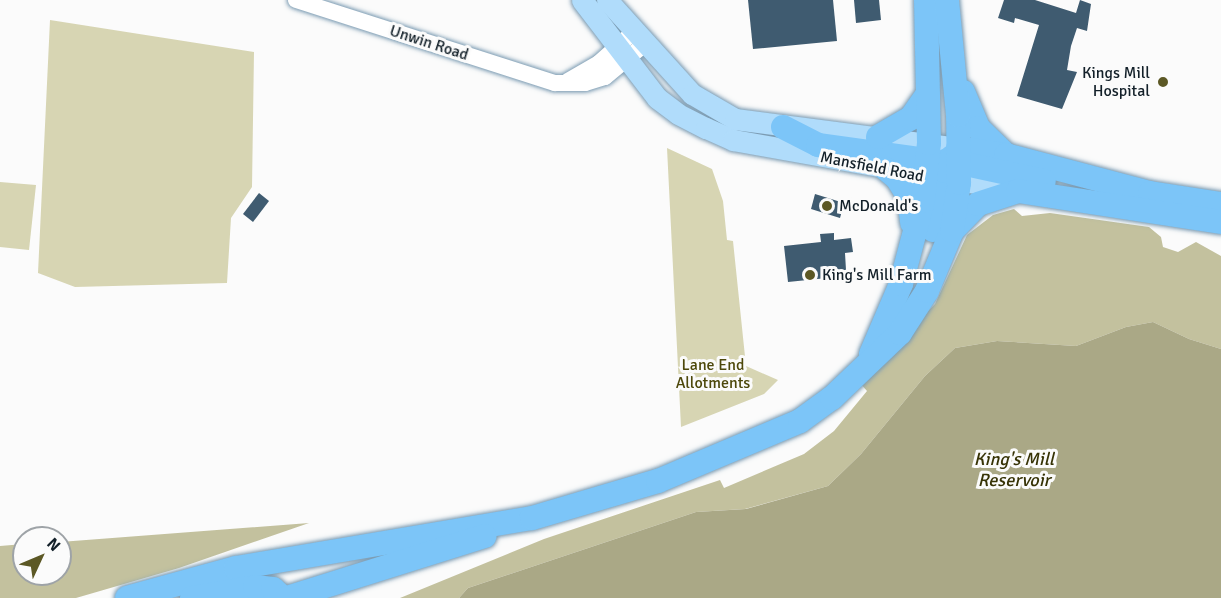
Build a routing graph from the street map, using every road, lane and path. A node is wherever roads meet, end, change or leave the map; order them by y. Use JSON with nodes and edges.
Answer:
{"nodes":[{"id":1,"x":296,"y":0,"type":"edge"},
{"id":2,"x":582,"y":0,"type":"edge"},
{"id":3,"x":596,"y":0,"type":"edge"},
{"id":4,"x":607,"y":0,"type":"edge"},
{"id":5,"x":926,"y":0,"type":"edge"},
{"id":6,"x":940,"y":0,"type":"edge"},
{"id":7,"x":947,"y":0,"type":"edge"},
{"id":8,"x":630,"y":45,"type":"junction"},
{"id":9,"x":953,"y":67,"type":"junction"},
{"id":10,"x":928,"y":94,"type":"junction"},
{"id":11,"x":783,"y":128,"type":"junction"},
{"id":12,"x":878,"y":137,"type":"junction"},
{"id":13,"x":1006,"y":155,"type":"junction"},
{"id":14,"x":943,"y":163,"type":"junction"},
{"id":15,"x":886,"y":169,"type":"junction"},
{"id":16,"x":1018,"y":191,"type":"junction"},
{"id":17,"x":1105,"y":204,"type":"junction"},
{"id":18,"x":1221,"y":204,"type":"edge"},
{"id":19,"x":1221,"y":222,"type":"edge"},
{"id":20,"x":952,"y":231,"type":"junction"},
{"id":21,"x":914,"y":241,"type":"junction"},
{"id":22,"x":885,"y":321,"type":"junction"},
{"id":23,"x":868,"y":362,"type":"junction"},
{"id":24,"x":532,"y":518,"type":"junction"},
{"id":25,"x":295,"y":560,"type":"junction"},
{"id":26,"x":336,"y":591,"type":"edge"},
{"id":27,"x":276,"y":595,"type":"edge"},
{"id":28,"x":127,"y":598,"type":"edge"},
{"id":29,"x":192,"y":598,"type":"edge"}],
"edges":[{"from":1,"to":8,"type":"street","name":"Unwin Road"},
{"from":2,"to":8,"type":"main road","name":"Mansfield Road"},
{"from":3,"to":8,"type":"street"},
{"from":4,"to":8,"type":"main road","name":"Mansfield Road"},
{"from":5,"to":10,"type":"highway"},
{"from":6,"to":14,"type":"highway"},
{"from":7,"to":9,"type":"highway"},
{"from":8,"to":11,"type":"main road","name":"Mansfield Road"},
{"from":8,"to":15,"type":"main road","name":"Mansfield Road"},
{"from":9,"to":13,"type":"highway"},
{"from":9,"to":14,"type":"highway"},
{"from":10,"to":12,"type":"highway"},
{"from":10,"to":14,"type":"highway"},
{"from":11,"to":12,"type":"main road","name":"Mansfield Road"},
{"from":11,"to":14,"type":"highway"},
{"from":12,"to":14,"type":"main road","name":"Mansfield Road"},
{"from":13,"to":14,"type":"highway","name":"Mansfield Road"},
{"from":13,"to":18,"type":"highway","name":"Mansfield Road"},
{"from":14,"to":15,"type":"main road","name":"Mansfield Road"},
{"from":14,"to":16,"type":"main road","name":"Mansfield Road"},
{"from":14,"to":17,"type":"highway"},
{"from":14,"to":20,"type":"highway"},
{"from":14,"to":21,"type":"highway"},
{"from":14,"to":22,"type":"highway"},
{"from":15,"to":21,"type":"highway"},
{"from":16,"to":17,"type":"highway","name":"Mansfield Road"},
{"from":16,"to":20,"type":"highway"},
{"from":17,"to":19,"type":"highway","name":"Mansfield Road"},
{"from":20,"to":23,"type":"highway"},
{"from":21,"to":22,"type":"highway"},
{"from":22,"to":23,"type":"highway"},
{"from":23,"to":24,"type":"highway"},
{"from":24,"to":25,"type":"highway"},
{"from":24,"to":26,"type":"highway"},
{"from":25,"to":27,"type":"highway"},
{"from":25,"to":28,"type":"highway"},
{"from":26,"to":27,"type":"highway"},
{"from":27,"to":29,"type":"highway"}]}
